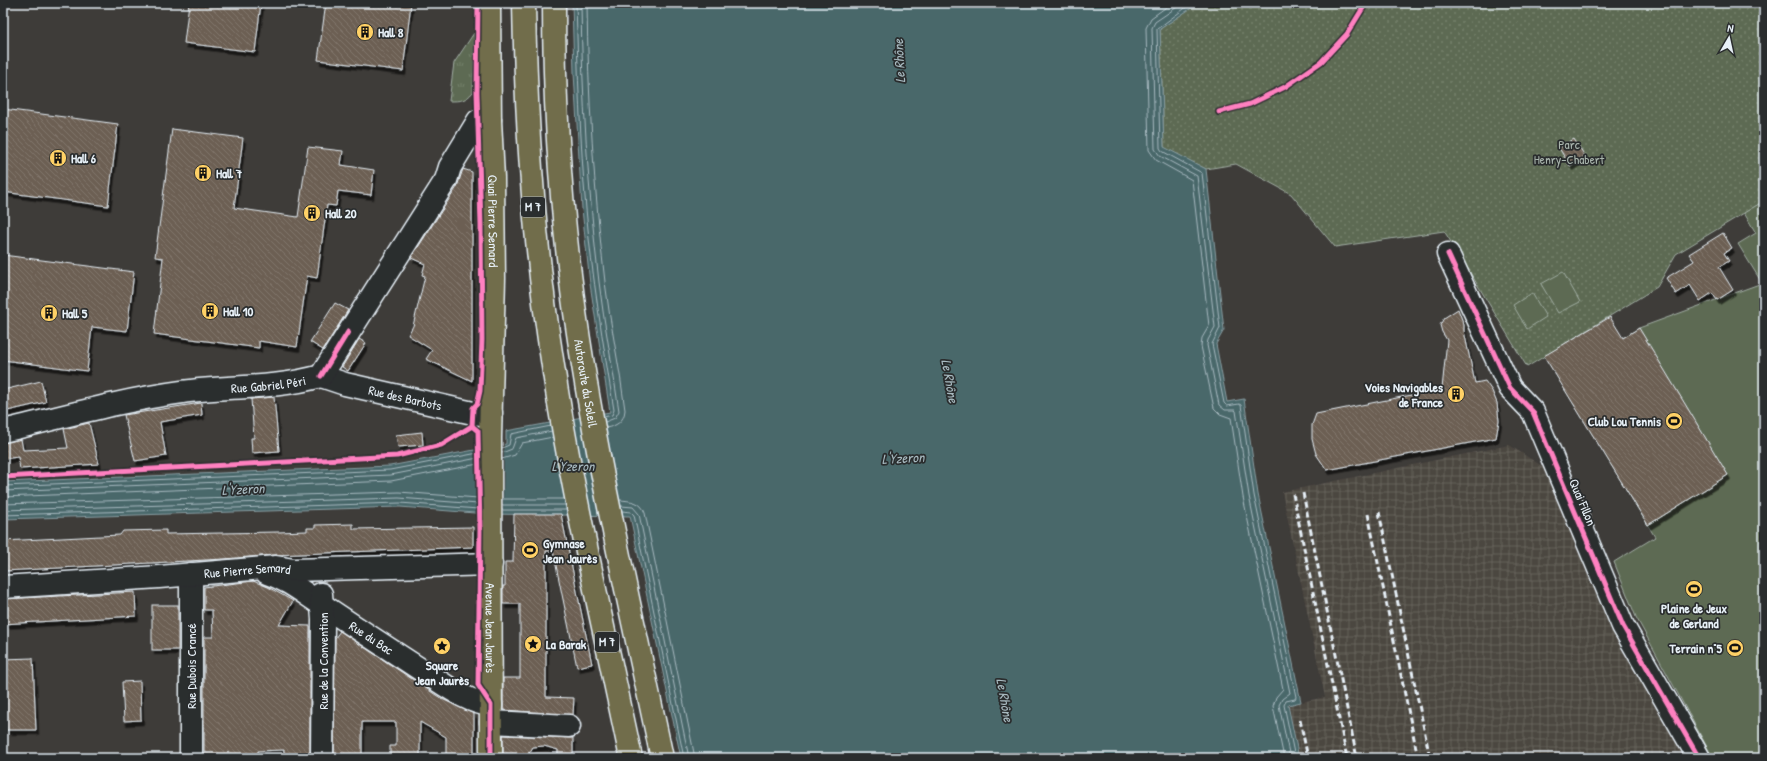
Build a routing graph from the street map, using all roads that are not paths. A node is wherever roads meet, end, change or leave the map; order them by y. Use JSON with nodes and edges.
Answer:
{"nodes":[{"id":1,"x":489,"y":3,"type":"edge"},
{"id":2,"x":524,"y":3,"type":"edge"},
{"id":3,"x":554,"y":3,"type":"edge"},
{"id":4,"x":490,"y":120,"type":"junction"},
{"id":5,"x":1448,"y":254,"type":"dead end"},
{"id":6,"x":321,"y":376,"type":"junction"},
{"id":7,"x":491,"y":413,"type":"junction"},
{"id":8,"x":3,"y":431,"type":"edge"},
{"id":9,"x":490,"y":438,"type":"joint"},
{"id":10,"x":491,"y":564,"type":"junction"},
{"id":11,"x":252,"y":568,"type":"junction"},
{"id":12,"x":335,"y":569,"type":"junction"},
{"id":13,"x":191,"y":574,"type":"junction"},
{"id":14,"x":3,"y":587,"type":"edge"},
{"id":15,"x":323,"y":606,"type":"junction"},
{"id":16,"x":491,"y":713,"type":"junction"},
{"id":17,"x":569,"y":726,"type":"dead end"},
{"id":18,"x":191,"y":758,"type":"edge"},
{"id":19,"x":322,"y":758,"type":"edge"},
{"id":20,"x":491,"y":758,"type":"edge"},
{"id":21,"x":631,"y":758,"type":"edge"},
{"id":22,"x":662,"y":758,"type":"edge"},
{"id":23,"x":1699,"y":758,"type":"edge"}],
"edges":[{"from":1,"to":4,"type":"main road","name":"Quai Pierre Semard"},
{"from":2,"to":21,"type":"main road","number":"M 7"},
{"from":3,"to":22,"type":"main road","name":"Autoroute du Soleil","number":"M 7"},
{"from":4,"to":6,"type":"street","name":"Rue Gabriel Péri"},
{"from":4,"to":7,"type":"main road","name":"Quai Pierre Semard"},
{"from":5,"to":23,"type":"street","name":"Quai Fillon"},
{"from":6,"to":7,"type":"street","name":"Rue des Barbots"},
{"from":6,"to":8,"type":"street","name":"Rue Gabriel Péri"},
{"from":7,"to":9,"type":"main road","name":"Quai Pierre Semard"},
{"from":9,"to":10,"type":"main road","name":"Avenue Jean Jaurès"},
{"from":10,"to":12,"type":"street","name":"Rue Pierre Semard"},
{"from":10,"to":16,"type":"main road","name":"Avenue Jean Jaurès"},
{"from":11,"to":12,"type":"street","name":"Rue Pierre Semard"},
{"from":11,"to":13,"type":"street","name":"Rue Pierre Semard"},
{"from":11,"to":15,"type":"street","name":"Rue du Bac"},
{"from":12,"to":15,"type":"street","name":"Rue de la Convention"},
{"from":13,"to":14,"type":"street","name":"Rue Pierre Semard"},
{"from":13,"to":18,"type":"street","name":"Rue Dubois Crancé"},
{"from":15,"to":16,"type":"street","name":"Rue du Bac"},
{"from":15,"to":19,"type":"street","name":"Rue de la Convention"},
{"from":16,"to":17,"type":"street","name":"Rue du Bac"},
{"from":16,"to":20,"type":"main road","name":"Avenue Jean Jaurès"}]}
